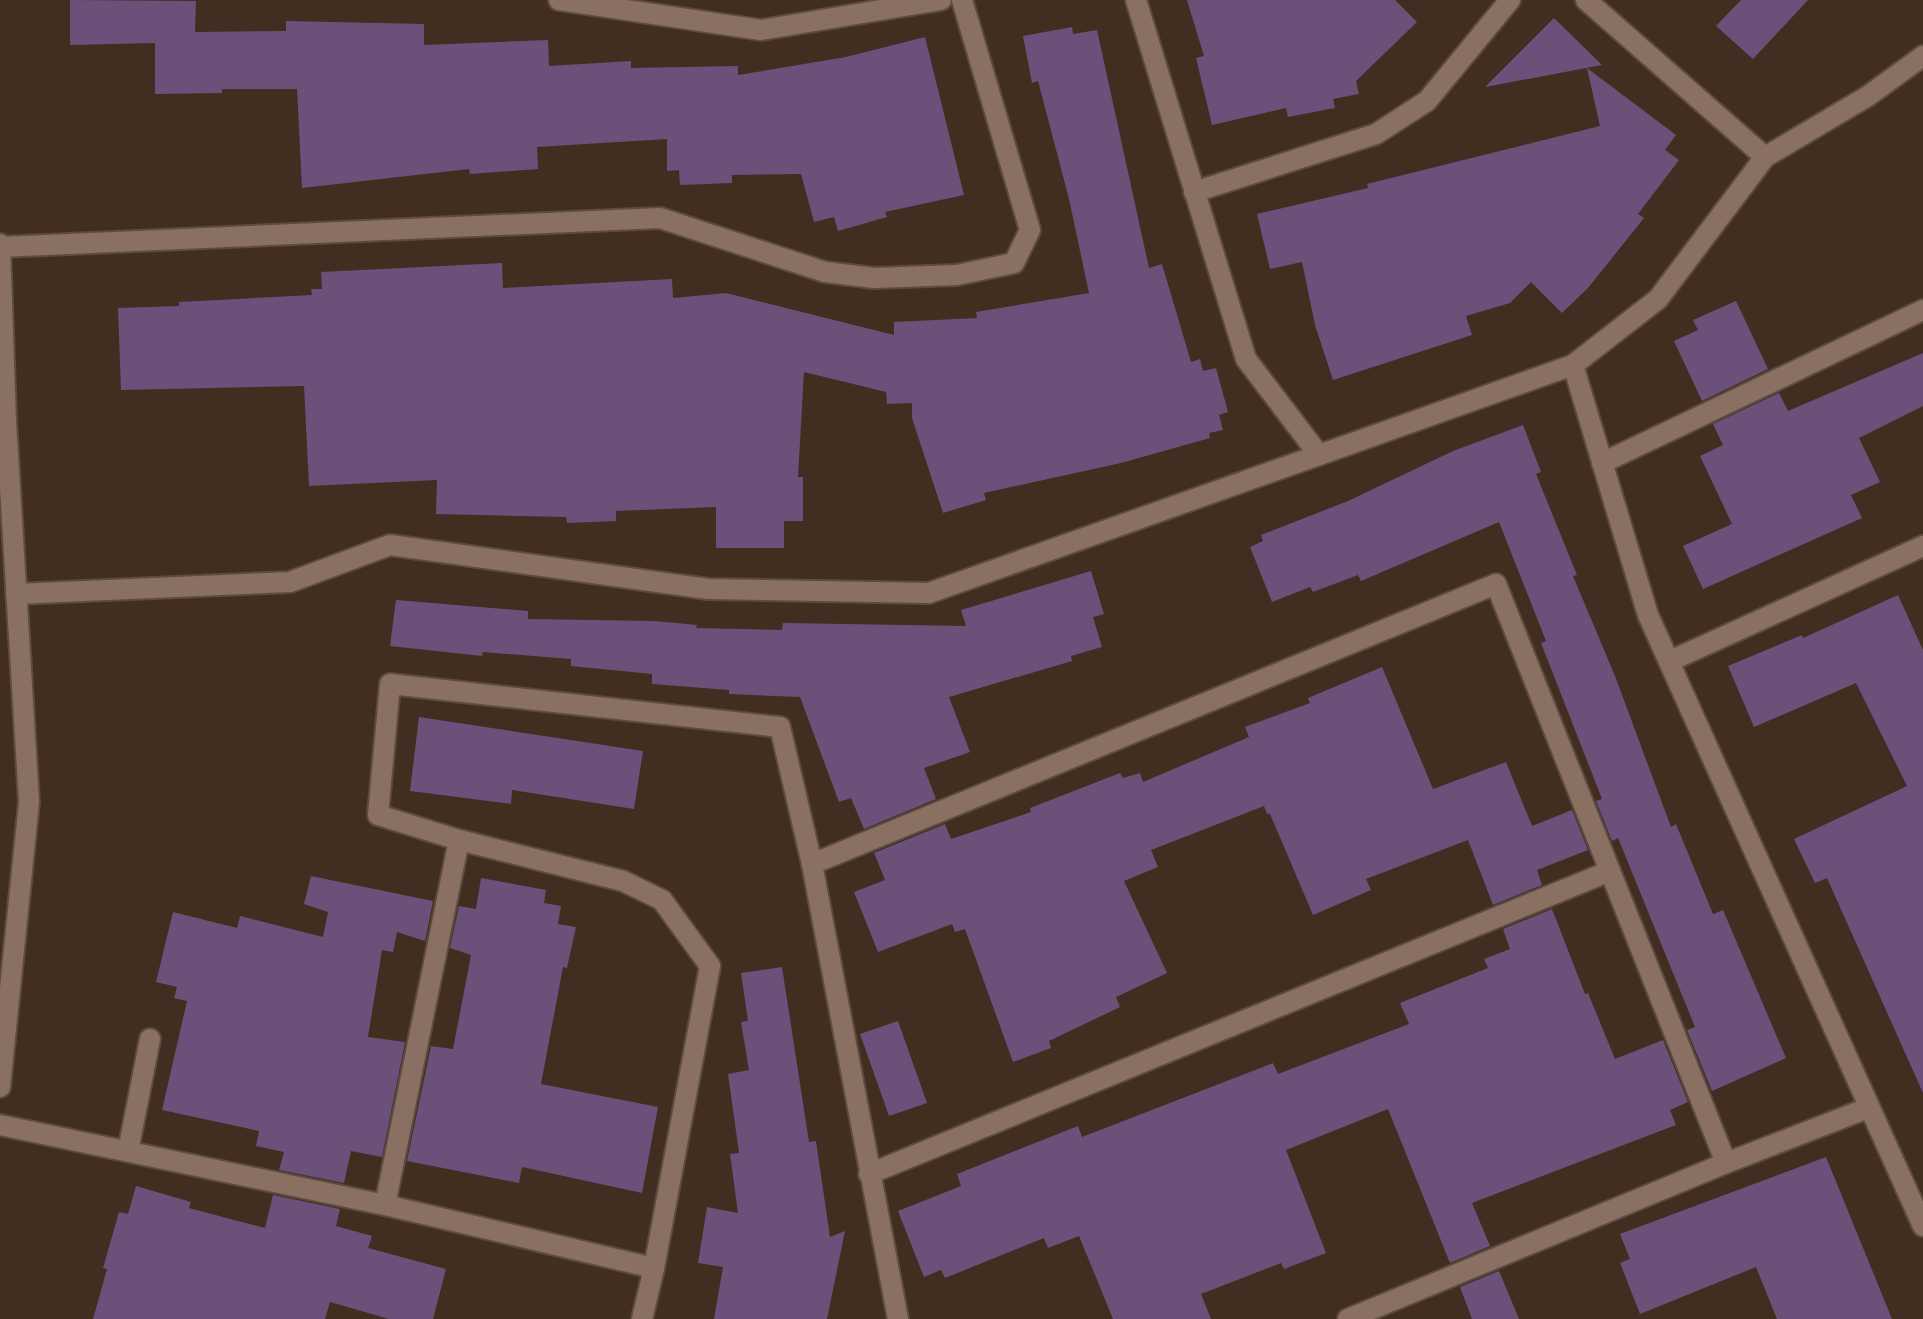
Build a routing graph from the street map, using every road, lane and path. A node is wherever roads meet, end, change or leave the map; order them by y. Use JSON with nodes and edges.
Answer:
{"nodes":[{"id":1,"x":559,"y":0,"type":"edge"},
{"id":2,"x":941,"y":0,"type":"edge"},
{"id":3,"x":962,"y":0,"type":"edge"},
{"id":4,"x":1136,"y":0,"type":"edge"},
{"id":5,"x":1510,"y":0,"type":"edge"},
{"id":6,"x":1586,"y":0,"type":"edge"},
{"id":7,"x":1923,"y":56,"type":"edge"},
{"id":8,"x":1765,"y":157,"type":"junction"},
{"id":9,"x":1194,"y":192,"type":"junction"},
{"id":10,"x":0,"y":246,"type":"edge"},
{"id":11,"x":1923,"y":310,"type":"edge"},
{"id":12,"x":1573,"y":365,"type":"junction"},
{"id":13,"x":3,"y":420,"type":"edge"},
{"id":14,"x":1319,"y":455,"type":"junction"},
{"id":15,"x":1602,"y":463,"type":"junction"},
{"id":16,"x":1923,"y":546,"type":"edge"},
{"id":17,"x":16,"y":594,"type":"junction"},
{"id":18,"x":1670,"y":661,"type":"junction"},
{"id":19,"x":459,"y":840,"type":"junction"},
{"id":20,"x":812,"y":864,"type":"junction"},
{"id":21,"x":1610,"y":871,"type":"junction"},
{"id":22,"x":150,"y":1039,"type":"dead end"},
{"id":23,"x":2,"y":1056,"type":"edge"},
{"id":24,"x":0,"y":1087,"type":"edge"},
{"id":25,"x":1868,"y":1108,"type":"junction"},
{"id":26,"x":0,"y":1125,"type":"edge"},
{"id":27,"x":128,"y":1151,"type":"junction"},
{"id":28,"x":1726,"y":1163,"type":"junction"},
{"id":29,"x":869,"y":1174,"type":"junction"},
{"id":30,"x":385,"y":1205,"type":"junction"},
{"id":31,"x":1923,"y":1226,"type":"edge"},
{"id":32,"x":654,"y":1268,"type":"junction"},
{"id":33,"x":642,"y":1319,"type":"edge"},
{"id":34,"x":898,"y":1319,"type":"edge"},
{"id":35,"x":1348,"y":1319,"type":"edge"}],
"edges":[{"from":1,"to":2,"type":"street"},
{"from":3,"to":10,"type":"street"},
{"from":4,"to":9,"type":"street"},
{"from":5,"to":9,"type":"street"},
{"from":6,"to":8,"type":"street"},
{"from":7,"to":8,"type":"street"},
{"from":8,"to":12,"type":"street"},
{"from":9,"to":14,"type":"street"},
{"from":10,"to":13,"type":"street"},
{"from":11,"to":15,"type":"street"},
{"from":12,"to":14,"type":"street"},
{"from":12,"to":15,"type":"street"},
{"from":13,"to":17,"type":"street"},
{"from":14,"to":17,"type":"street"},
{"from":15,"to":18,"type":"street"},
{"from":16,"to":18,"type":"street"},
{"from":17,"to":23,"type":"street"},
{"from":18,"to":25,"type":"street"},
{"from":19,"to":20,"type":"street"},
{"from":19,"to":30,"type":"street"},
{"from":19,"to":32,"type":"street"},
{"from":20,"to":21,"type":"street"},
{"from":20,"to":29,"type":"street"},
{"from":21,"to":28,"type":"street"},
{"from":21,"to":29,"type":"street"},
{"from":22,"to":27,"type":"street"},
{"from":23,"to":24,"type":"street"},
{"from":25,"to":28,"type":"street"},
{"from":25,"to":31,"type":"street"},
{"from":26,"to":27,"type":"street"},
{"from":27,"to":30,"type":"street"},
{"from":28,"to":35,"type":"street"},
{"from":29,"to":34,"type":"street"},
{"from":30,"to":32,"type":"street"},
{"from":32,"to":33,"type":"street"}]}
